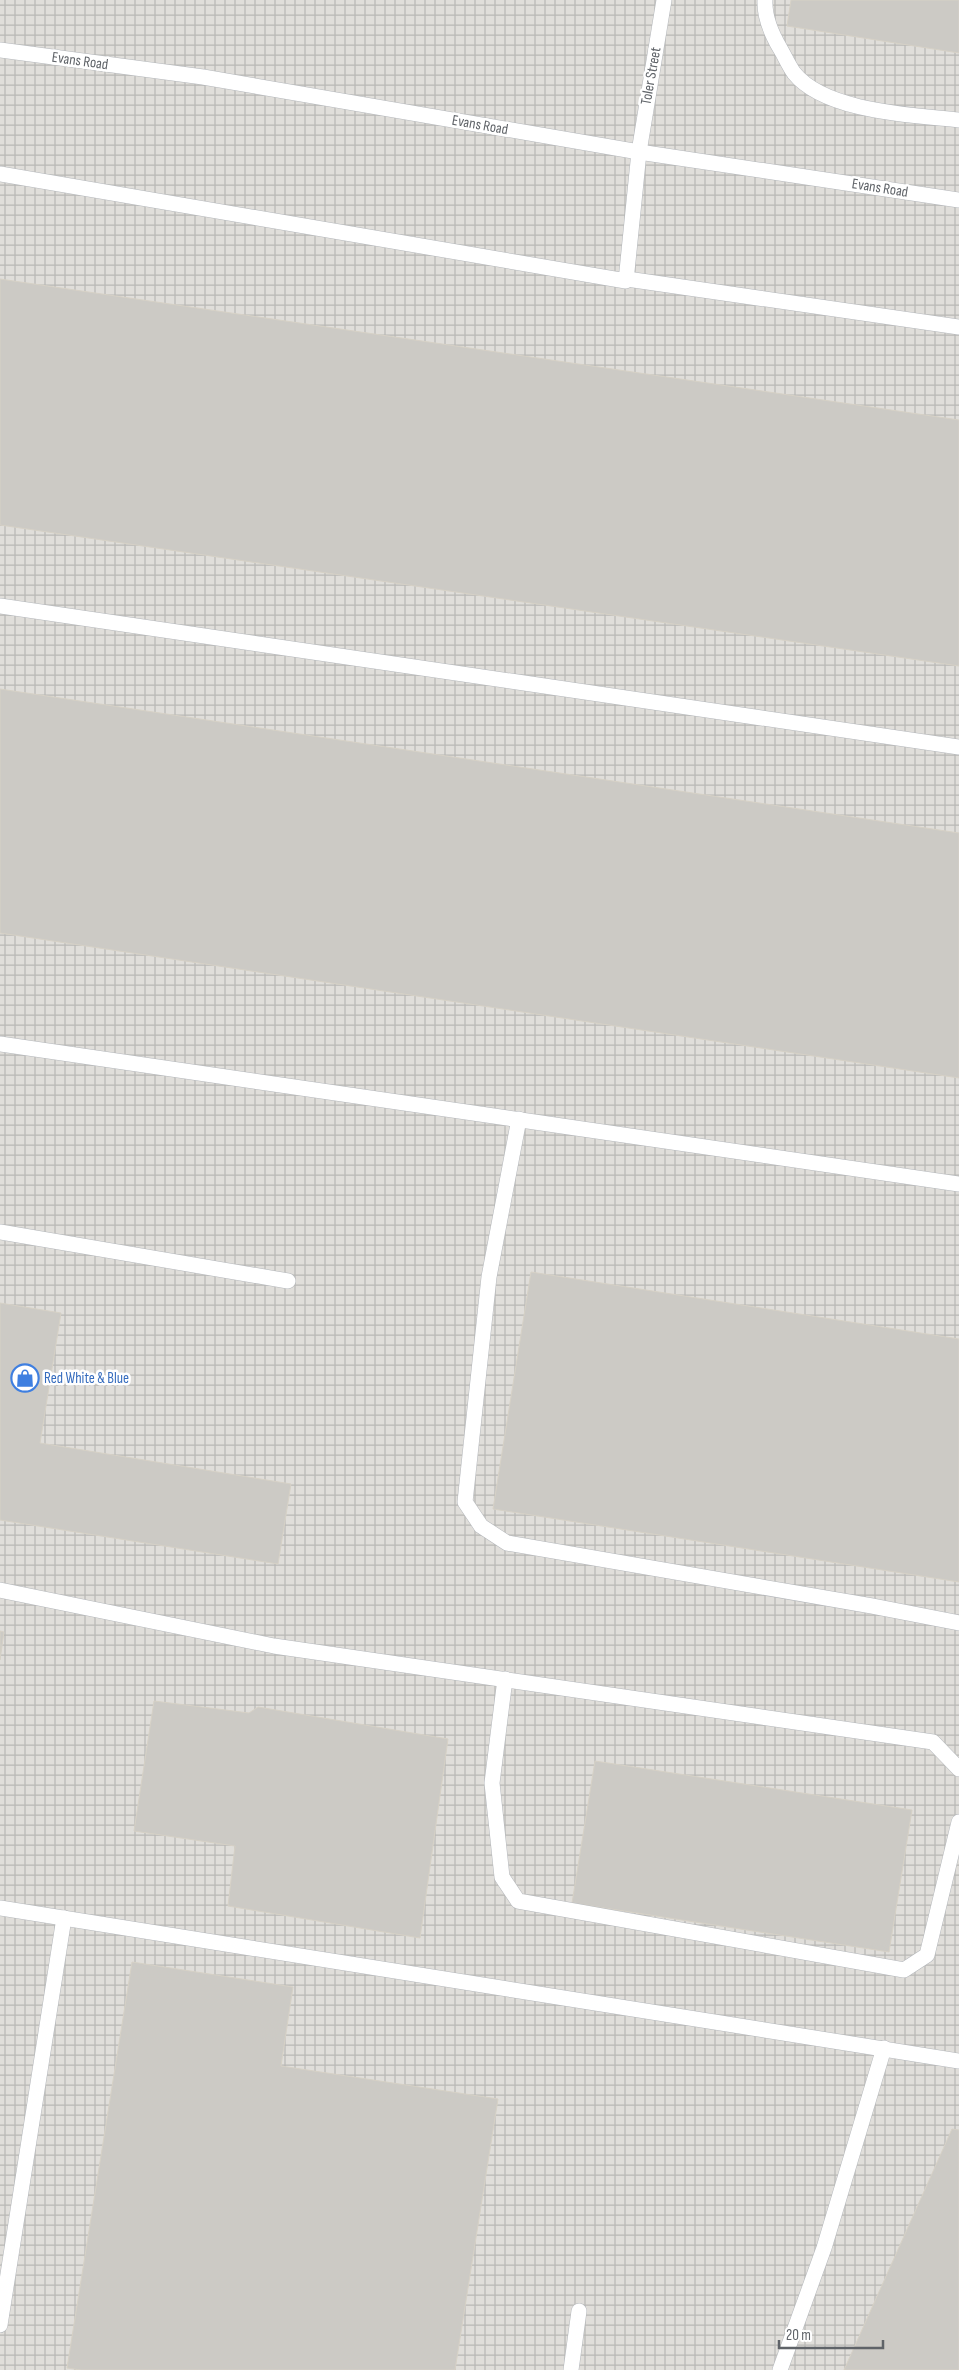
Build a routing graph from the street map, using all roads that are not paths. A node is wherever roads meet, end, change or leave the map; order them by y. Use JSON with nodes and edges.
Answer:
{"nodes":[{"id":1,"x":664,"y":0,"type":"edge"},
{"id":2,"x":765,"y":0,"type":"edge"},
{"id":3,"x":0,"y":50,"type":"edge"},
{"id":4,"x":959,"y":120,"type":"edge"},
{"id":5,"x":639,"y":152,"type":"junction"},
{"id":6,"x":0,"y":174,"type":"edge"},
{"id":7,"x":959,"y":200,"type":"edge"},
{"id":8,"x":627,"y":279,"type":"junction"},
{"id":9,"x":959,"y":327,"type":"edge"},
{"id":10,"x":0,"y":606,"type":"edge"},
{"id":11,"x":959,"y":747,"type":"edge"},
{"id":12,"x":0,"y":1044,"type":"edge"},
{"id":13,"x":519,"y":1120,"type":"junction"},
{"id":14,"x":959,"y":1184,"type":"edge"},
{"id":15,"x":0,"y":1232,"type":"edge"},
{"id":16,"x":288,"y":1281,"type":"dead end"},
{"id":17,"x":0,"y":1590,"type":"edge"},
{"id":18,"x":959,"y":1623,"type":"edge"},
{"id":19,"x":505,"y":1680,"type":"junction"},
{"id":20,"x":959,"y":1769,"type":"edge"},
{"id":21,"x":959,"y":1822,"type":"edge"},
{"id":22,"x":0,"y":1908,"type":"edge"},
{"id":23,"x":64,"y":1918,"type":"junction"},
{"id":24,"x":884,"y":2048,"type":"junction"},
{"id":25,"x":959,"y":2061,"type":"edge"},
{"id":26,"x":579,"y":2311,"type":"dead end"},
{"id":27,"x":0,"y":2325,"type":"edge"},
{"id":28,"x":571,"y":2370,"type":"edge"},
{"id":29,"x":780,"y":2370,"type":"edge"}],
"edges":[{"from":1,"to":5,"type":"lane","name":"Toler Street"},
{"from":2,"to":4,"type":"lane"},
{"from":3,"to":5,"type":"lane","name":"Evans Road"},
{"from":5,"to":7,"type":"lane","name":"Evans Road"},
{"from":5,"to":8,"type":"lane","name":"Toler Street"},
{"from":6,"to":8,"type":"lane"},
{"from":8,"to":9,"type":"lane"},
{"from":10,"to":11,"type":"lane"},
{"from":12,"to":13,"type":"lane"},
{"from":13,"to":14,"type":"lane"},
{"from":13,"to":18,"type":"lane"},
{"from":15,"to":16,"type":"lane"},
{"from":17,"to":19,"type":"lane"},
{"from":19,"to":20,"type":"lane"},
{"from":19,"to":21,"type":"lane"},
{"from":22,"to":23,"type":"lane"},
{"from":23,"to":24,"type":"lane"},
{"from":23,"to":27,"type":"lane"},
{"from":24,"to":25,"type":"lane"},
{"from":24,"to":29,"type":"lane"},
{"from":26,"to":28,"type":"lane"}]}
